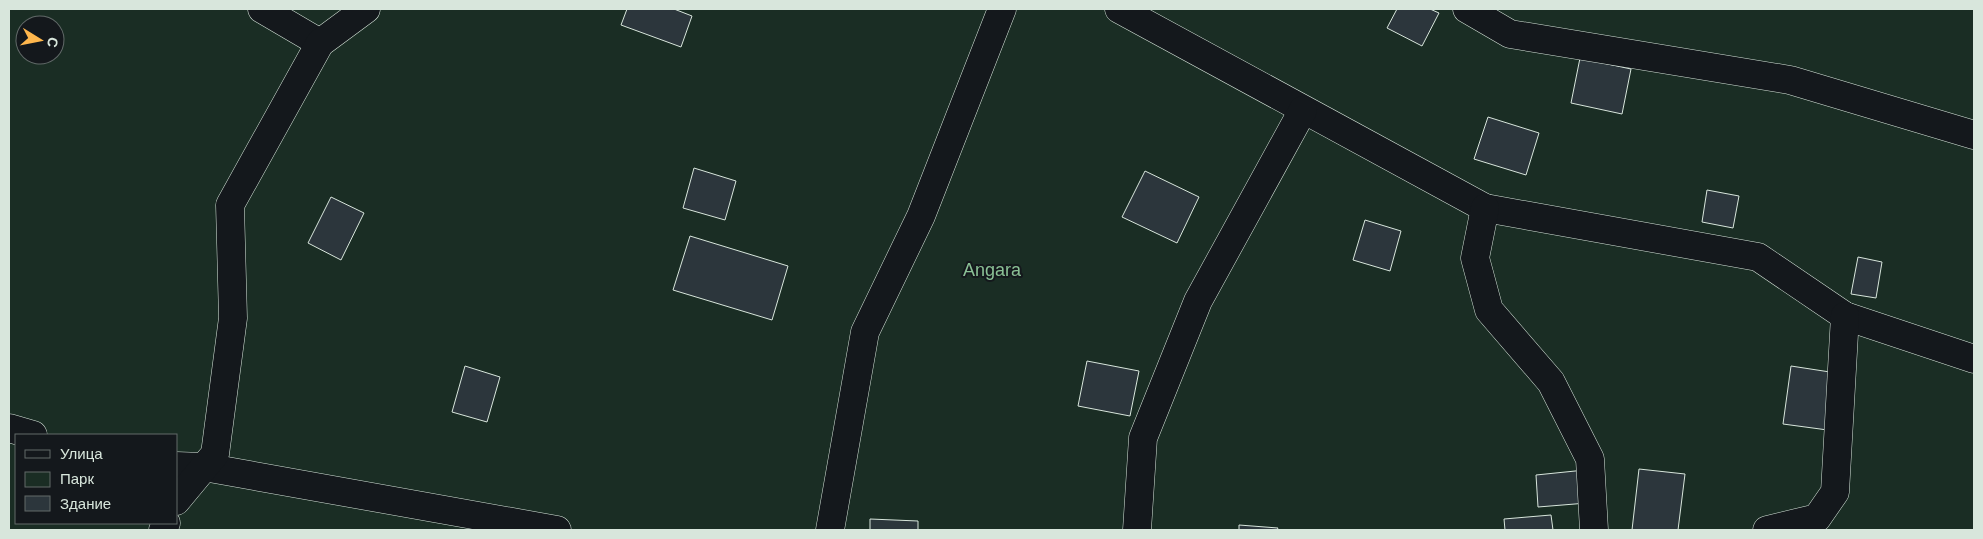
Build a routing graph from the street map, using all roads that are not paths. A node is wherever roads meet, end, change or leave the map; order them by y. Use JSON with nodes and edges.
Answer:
{"nodes":[{"id":1,"x":262,"y":9,"type":"edge"},
{"id":2,"x":366,"y":9,"type":"edge"},
{"id":3,"x":1002,"y":9,"type":"edge"},
{"id":4,"x":1119,"y":9,"type":"edge"},
{"id":5,"x":1467,"y":9,"type":"edge"},
{"id":6,"x":320,"y":43,"type":"junction"},
{"id":7,"x":1302,"y":110,"type":"junction"},
{"id":8,"x":1974,"y":135,"type":"edge"},
{"id":9,"x":1485,"y":208,"type":"junction"},
{"id":10,"x":1845,"y":316,"type":"junction"},
{"id":11,"x":1974,"y":359,"type":"edge"},
{"id":12,"x":9,"y":428,"type":"edge"},
{"id":13,"x":29,"y":434,"type":"edge"},
{"id":14,"x":178,"y":466,"type":"edge"},
{"id":15,"x":204,"y":467,"type":"junction"},
{"id":16,"x":178,"y":498,"type":"edge"},
{"id":17,"x":557,"y":530,"type":"edge"},
{"id":18,"x":830,"y":530,"type":"edge"},
{"id":19,"x":1137,"y":530,"type":"edge"},
{"id":20,"x":1594,"y":530,"type":"edge"},
{"id":21,"x":1767,"y":530,"type":"edge"}],
"edges":[{"from":1,"to":6,"type":"street"},
{"from":2,"to":6,"type":"street"},
{"from":3,"to":18,"type":"street"},
{"from":4,"to":7,"type":"street"},
{"from":5,"to":8,"type":"street"},
{"from":6,"to":15,"type":"street"},
{"from":7,"to":9,"type":"street"},
{"from":7,"to":19,"type":"street"},
{"from":9,"to":10,"type":"street"},
{"from":9,"to":20,"type":"street"},
{"from":10,"to":11,"type":"street"},
{"from":10,"to":21,"type":"street"},
{"from":12,"to":13,"type":"street"},
{"from":14,"to":15,"type":"street"},
{"from":15,"to":16,"type":"street"},
{"from":15,"to":17,"type":"street"}]}
